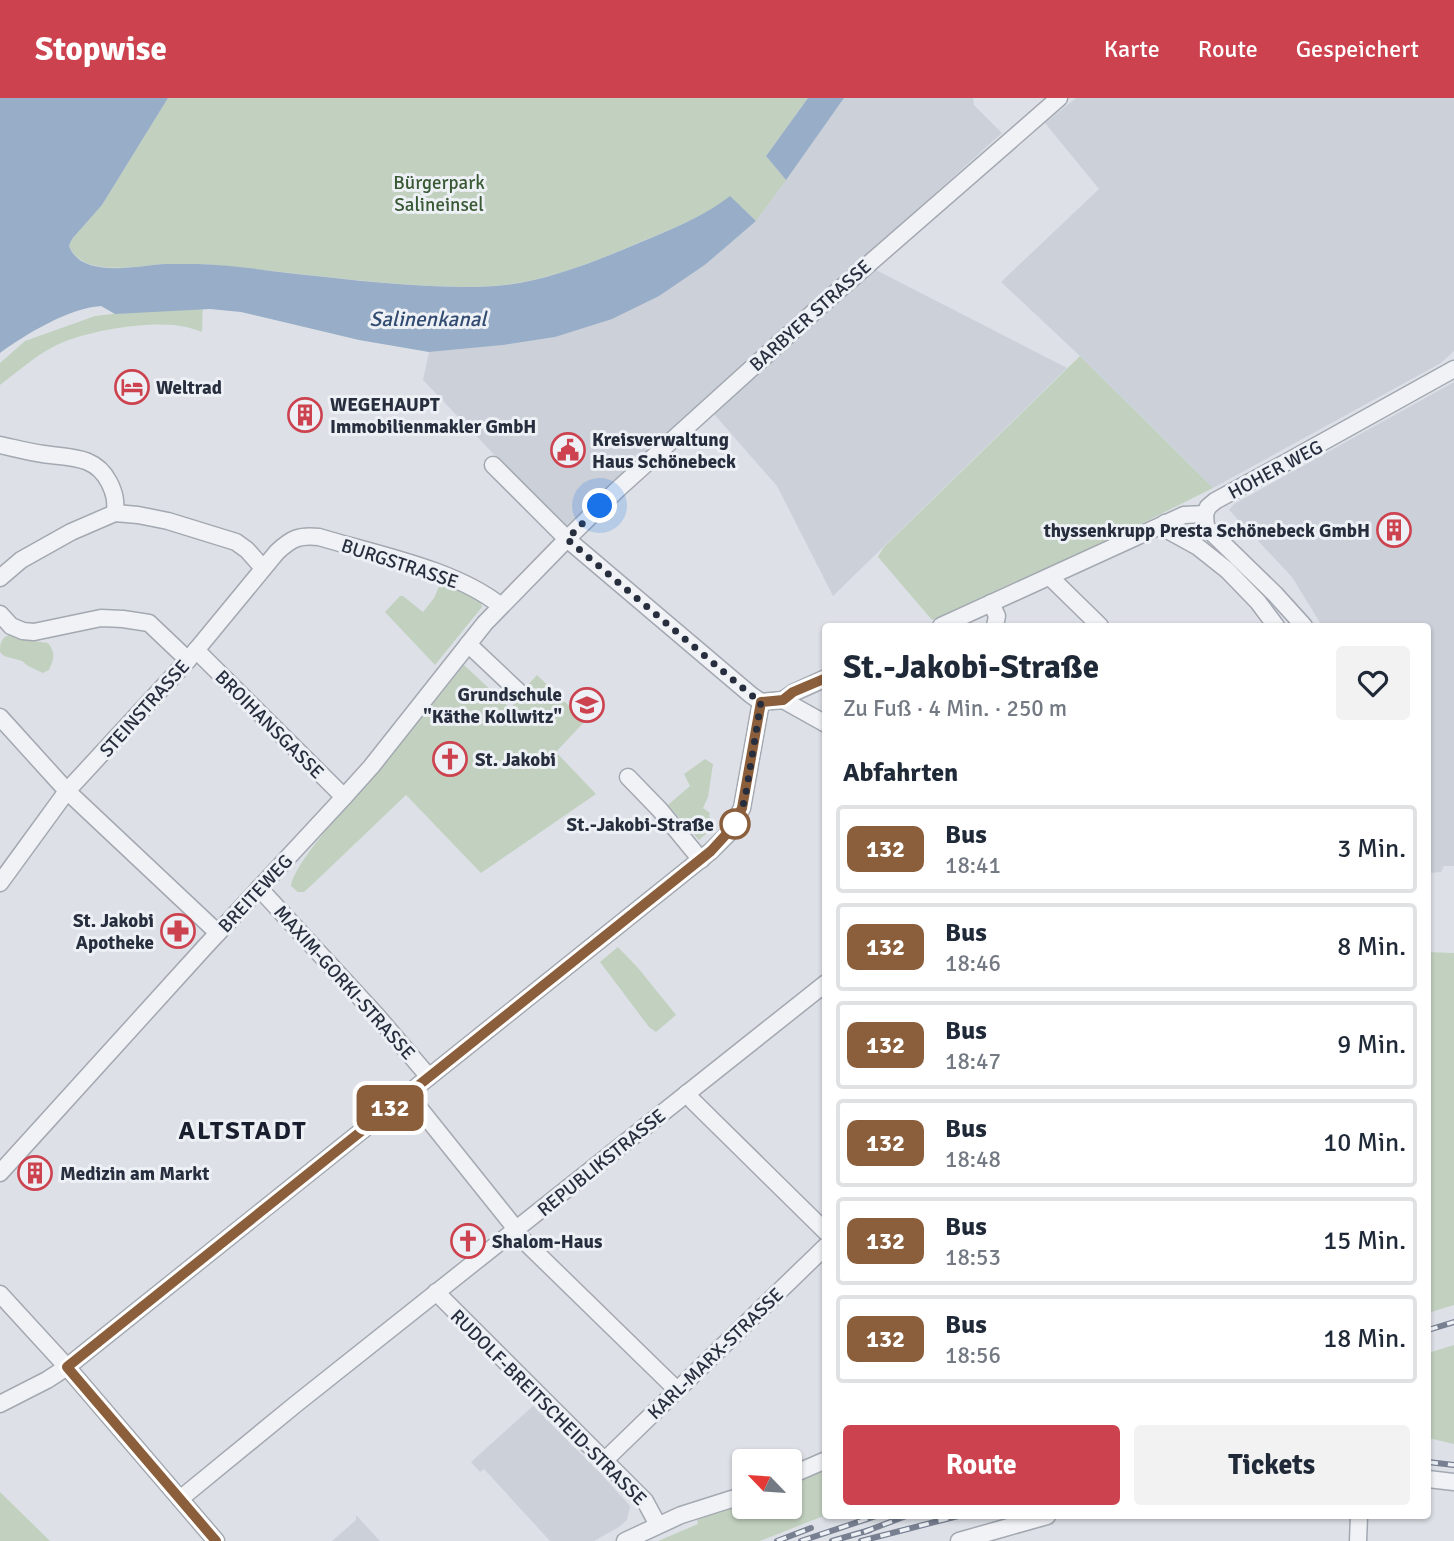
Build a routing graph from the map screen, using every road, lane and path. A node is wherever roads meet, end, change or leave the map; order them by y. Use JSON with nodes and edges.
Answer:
{"nodes":[{"id":1,"x":1059,"y":98,"type":"edge"},
{"id":2,"x":1454,"y":369,"type":"edge"},
{"id":3,"x":0,"y":445,"type":"edge"},
{"id":4,"x":493,"y":465,"type":"dead end"},
{"id":5,"x":115,"y":513,"type":"junction"},
{"id":6,"x":1205,"y":514,"type":"junction"},
{"id":7,"x":1166,"y":523,"type":"junction"},
{"id":8,"x":294,"y":538,"type":"joint"},
{"id":9,"x":567,"y":539,"type":"junction"},
{"id":10,"x":263,"y":568,"type":"junction"},
{"id":11,"x":1050,"y":577,"type":"junction"},
{"id":12,"x":0,"y":578,"type":"edge"},
{"id":13,"x":991,"y":603,"type":"junction"},
{"id":14,"x":501,"y":606,"type":"junction"},
{"id":15,"x":0,"y":614,"type":"edge"},
{"id":16,"x":948,"y":623,"type":"edge"},
{"id":17,"x":996,"y":623,"type":"edge"},
{"id":18,"x":1097,"y":623,"type":"edge"},
{"id":19,"x":1273,"y":623,"type":"edge"},
{"id":20,"x":1301,"y":623,"type":"edge"},
{"id":21,"x":468,"y":644,"type":"junction"},
{"id":22,"x":192,"y":655,"type":"junction"},
{"id":23,"x":822,"y":680,"type":"edge"},
{"id":24,"x":520,"y":693,"type":"dead end"},
{"id":25,"x":783,"y":700,"type":"junction"},
{"id":26,"x":761,"y":702,"type":"junction"},
{"id":27,"x":0,"y":717,"type":"edge"},
{"id":28,"x":822,"y":722,"type":"edge"},
{"id":29,"x":628,"y":776,"type":"dead end"},
{"id":30,"x":67,"y":791,"type":"junction"},
{"id":31,"x":344,"y":797,"type":"junction"},
{"id":32,"x":701,"y":860,"type":"junction"},
{"id":33,"x":0,"y":883,"type":"edge"},
{"id":34,"x":260,"y":888,"type":"junction"},
{"id":35,"x":218,"y":933,"type":"junction"},
{"id":36,"x":822,"y":985,"type":"edge"},
{"id":37,"x":429,"y":1077,"type":"junction"},
{"id":38,"x":687,"y":1093,"type":"junction"},
{"id":39,"x":408,"y":1094,"type":"junction"},
{"id":40,"x":0,"y":1173,"type":"edge"},
{"id":41,"x":822,"y":1228,"type":"edge"},
{"id":42,"x":515,"y":1230,"type":"junction"},
{"id":43,"x":822,"y":1250,"type":"edge"},
{"id":44,"x":436,"y":1292,"type":"junction"},
{"id":45,"x":0,"y":1294,"type":"edge"},
{"id":46,"x":67,"y":1367,"type":"junction"},
{"id":47,"x":677,"y":1390,"type":"junction"},
{"id":48,"x":0,"y":1404,"type":"edge"},
{"id":49,"x":605,"y":1460,"type":"junction"},
{"id":50,"x":822,"y":1462,"type":"edge"},
{"id":51,"x":802,"y":1470,"type":"edge"},
{"id":52,"x":1431,"y":1479,"type":"edge"},
{"id":53,"x":1454,"y":1482,"type":"edge"},
{"id":54,"x":180,"y":1499,"type":"junction"},
{"id":55,"x":732,"y":1499,"type":"edge"},
{"id":56,"x":1036,"y":1519,"type":"edge"},
{"id":57,"x":1359,"y":1519,"type":"edge"},
{"id":58,"x":658,"y":1525,"type":"junction"},
{"id":59,"x":216,"y":1541,"type":"edge"},
{"id":60,"x":625,"y":1541,"type":"edge"},
{"id":61,"x":959,"y":1541,"type":"edge"},
{"id":62,"x":1358,"y":1541,"type":"edge"}],
"edges":[{"from":1,"to":9,"type":"street","name":"BARBYER STRASSE"},
{"from":2,"to":6,"type":"street","name":"HOHER WEG"},
{"from":3,"to":5,"type":"street"},
{"from":4,"to":9,"type":"street"},
{"from":5,"to":10,"type":"street"},
{"from":5,"to":12,"type":"street"},
{"from":6,"to":7,"type":"street","name":"HOHER WEG"},
{"from":6,"to":20,"type":"street"},
{"from":7,"to":11,"type":"street","name":"HOHER WEG"},
{"from":7,"to":19,"type":"street"},
{"from":8,"to":10,"type":"street","name":"STEINSTRASSE"},
{"from":8,"to":14,"type":"street","name":"BURGSTRASSE"},
{"from":9,"to":14,"type":"street","name":"BARBYER STRASSE"},
{"from":9,"to":26,"type":"street"},
{"from":10,"to":22,"type":"street","name":"STEINSTRASSE"},
{"from":11,"to":13,"type":"street","name":"HOHER WEG"},
{"from":11,"to":18,"type":"street"},
{"from":13,"to":16,"type":"street","name":"HOHER WEG"},
{"from":13,"to":17,"type":"street"},
{"from":14,"to":21,"type":"street","name":"BREITEWEG"},
{"from":15,"to":22,"type":"street","name":"BROIHANSGASSE"},
{"from":21,"to":24,"type":"street"},
{"from":21,"to":31,"type":"street","name":"BREITEWEG"},
{"from":22,"to":30,"type":"street","name":"STEINSTRASSE"},
{"from":22,"to":31,"type":"street","name":"BROIHANSGASSE"},
{"from":23,"to":25,"type":"street"},
{"from":25,"to":26,"type":"street"},
{"from":25,"to":28,"type":"street"},
{"from":26,"to":32,"type":"street"},
{"from":27,"to":30,"type":"street"},
{"from":29,"to":32,"type":"street"},
{"from":30,"to":33,"type":"street","name":"STEINSTRASSE"},
{"from":30,"to":35,"type":"street"},
{"from":31,"to":34,"type":"street","name":"BREITEWEG"},
{"from":32,"to":37,"type":"street"},
{"from":34,"to":35,"type":"street","name":"BREITEWEG"},
{"from":34,"to":37,"type":"street","name":"MAXIM-GORKI-STRASSE"},
{"from":35,"to":40,"type":"street","name":"BREITEWEG"},
{"from":36,"to":38,"type":"street","name":"REPUBLIKSTRASSE"},
{"from":37,"to":39,"type":"street"},
{"from":38,"to":41,"type":"street"},
{"from":38,"to":42,"type":"street","name":"REPUBLIKSTRASSE"},
{"from":39,"to":42,"type":"street"},
{"from":39,"to":46,"type":"street"},
{"from":42,"to":44,"type":"street","name":"REPUBLIKSTRASSE"},
{"from":42,"to":47,"type":"street"},
{"from":43,"to":47,"type":"street","name":"KARL-MARX-STRASSE"},
{"from":44,"to":49,"type":"street","name":"RUDOLF-BREITSCHEID-STRASSE"},
{"from":44,"to":54,"type":"street","name":"REPUBLIKSTRASSE"},
{"from":45,"to":46,"type":"street"},
{"from":46,"to":48,"type":"street"},
{"from":46,"to":54,"type":"street"},
{"from":47,"to":49,"type":"street","name":"KARL-MARX-STRASSE"},
{"from":49,"to":58,"type":"street","name":"RUDOLF-BREITSCHEID-STRASSE"},
{"from":50,"to":51,"type":"street"},
{"from":52,"to":53,"type":"street"},
{"from":54,"to":59,"type":"street"},
{"from":55,"to":58,"type":"street"},
{"from":56,"to":61,"type":"street"},
{"from":57,"to":62,"type":"street"},
{"from":58,"to":60,"type":"street"}]}
